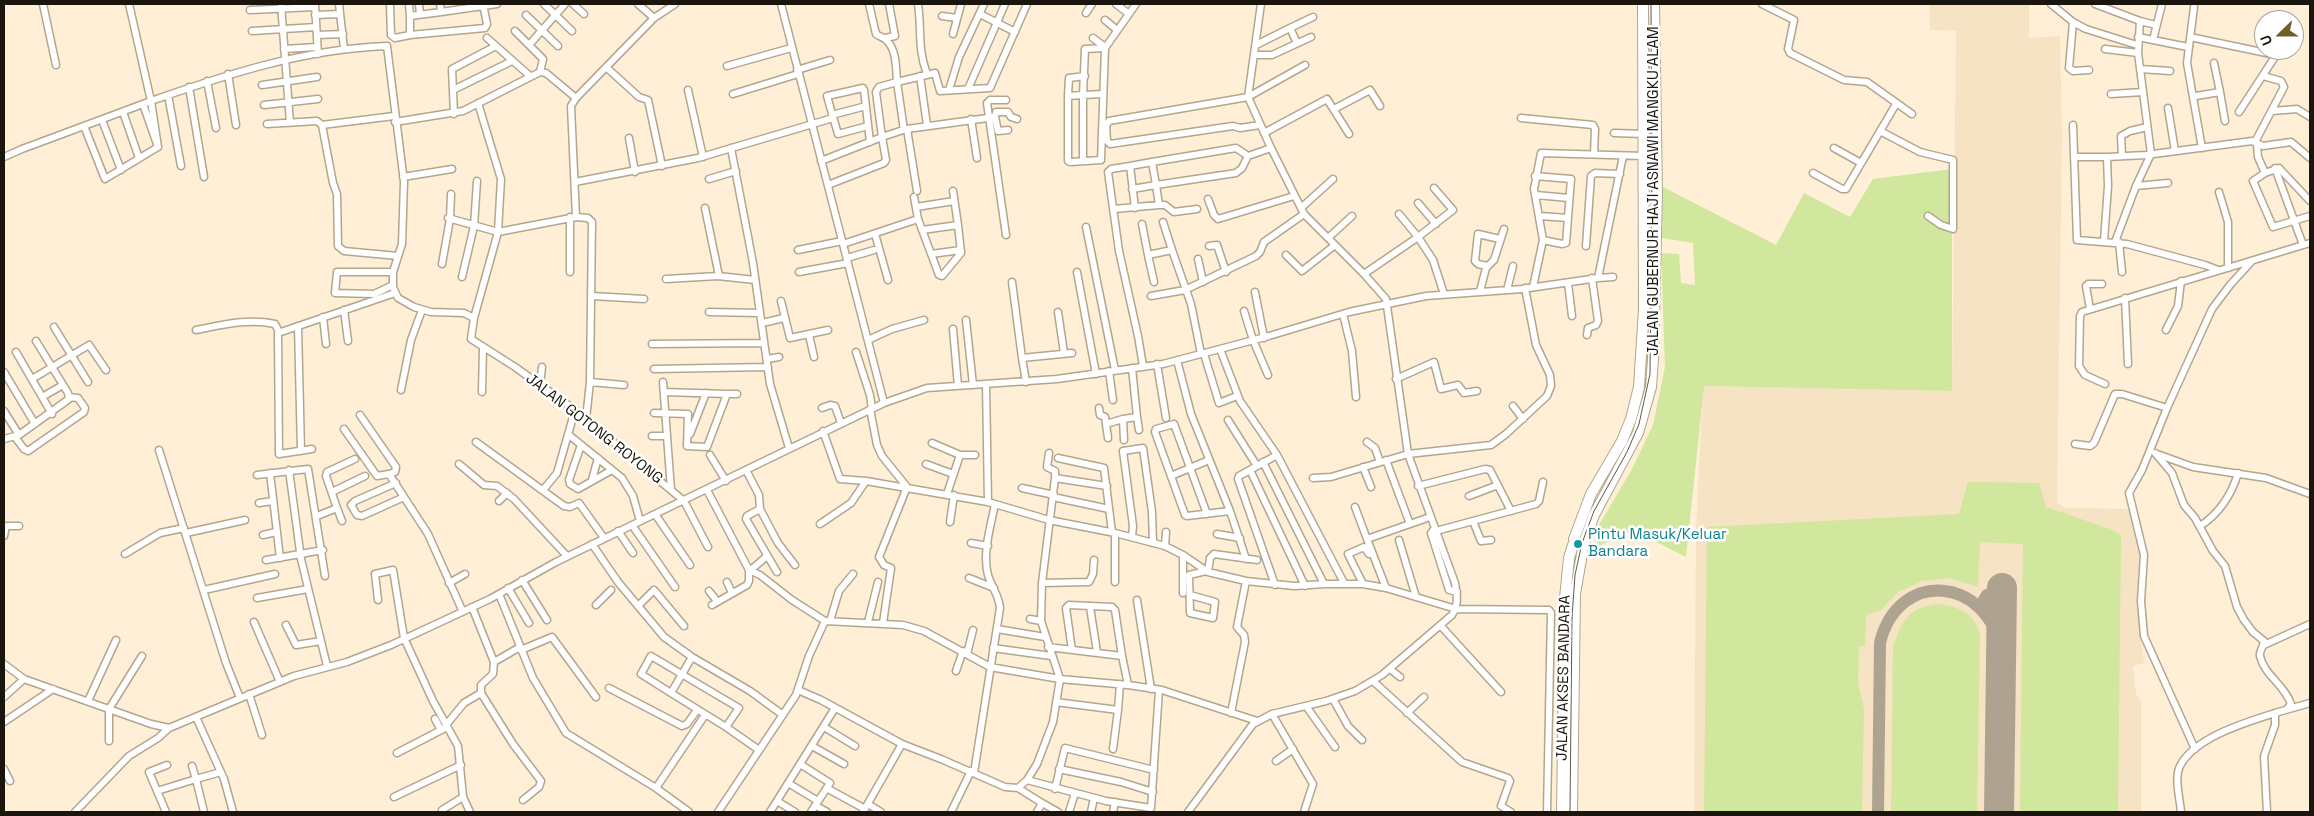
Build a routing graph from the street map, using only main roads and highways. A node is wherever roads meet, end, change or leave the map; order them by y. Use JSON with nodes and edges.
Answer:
{"nodes":[{"id":1,"x":1644,"y":4,"type":"edge"},
{"id":2,"x":1654,"y":4,"type":"edge"},
{"id":3,"x":1644,"y":239,"type":"junction"},
{"id":4,"x":1656,"y":239,"type":"junction"},
{"id":5,"x":1578,"y":544,"type":"junction"},
{"id":6,"x":1562,"y":812,"type":"edge"},
{"id":7,"x":1572,"y":812,"type":"edge"}],
"edges":[{"from":1,"to":3,"type":"highway","name":"JALAN GUBERNUR HAJI ASNAWI MANGKU ALAM"},
{"from":2,"to":4,"type":"highway","name":"JALAN GUBERNUR HAJI ASNAWI MANGKU ALAM"},
{"from":3,"to":4,"type":"highway"},
{"from":3,"to":5,"type":"highway","name":"JALAN GUBERNUR HAJI ASNAWI MANGKU ALAM"},
{"from":4,"to":5,"type":"highway","name":"JALAN GUBERNUR HAJI ASNAWI MANGKU ALAM"},
{"from":5,"to":6,"type":"highway","name":"JALAN AKSES BANDARA"},
{"from":5,"to":7,"type":"highway","name":"JALAN AKSES BANDARA"}]}
